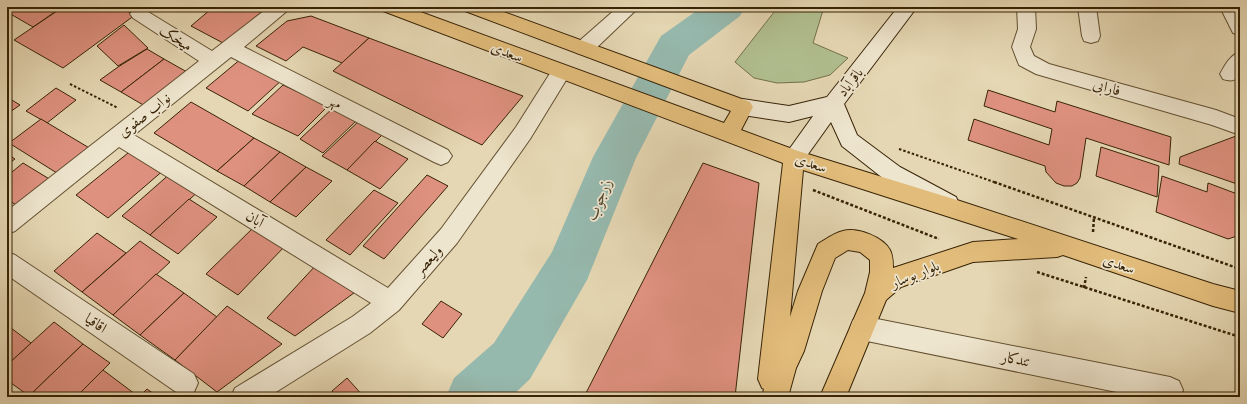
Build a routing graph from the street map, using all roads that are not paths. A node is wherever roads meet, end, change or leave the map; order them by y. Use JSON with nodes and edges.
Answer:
{"nodes":[{"id":1,"x":281,"y":7,"type":"edge"},
{"id":2,"x":388,"y":7,"type":"edge"},
{"id":3,"x":471,"y":7,"type":"edge"},
{"id":4,"x":629,"y":7,"type":"edge"},
{"id":5,"x":908,"y":7,"type":"edge"},
{"id":6,"x":1026,"y":7,"type":"edge"},
{"id":7,"x":1087,"y":7,"type":"edge"},
{"id":8,"x":1229,"y":7,"type":"edge"},
{"id":9,"x":140,"y":14,"type":"dead end"},
{"id":10,"x":1240,"y":28,"type":"edge"},
{"id":11,"x":1091,"y":36,"type":"dead end"},
{"id":12,"x":230,"y":48,"type":"junction"},
{"id":13,"x":592,"y":51,"type":"junction"},
{"id":14,"x":213,"y":61,"type":"junction"},
{"id":15,"x":561,"y":72,"type":"junction"},
{"id":16,"x":834,"y":103,"type":"junction"},
{"id":17,"x":743,"y":107,"type":"junction"},
{"id":18,"x":1240,"y":127,"type":"edge"},
{"id":19,"x":728,"y":134,"type":"junction"},
{"id":20,"x":118,"y":136,"type":"junction"},
{"id":21,"x":441,"y":156,"type":"dead end"},
{"id":22,"x":794,"y":158,"type":"junction"},
{"id":23,"x":960,"y":210,"type":"junction"},
{"id":24,"x":9,"y":219,"type":"edge"},
{"id":25,"x":1068,"y":246,"type":"junction"},
{"id":26,"x":7,"y":262,"type":"edge"},
{"id":27,"x":876,"y":293,"type":"junction"},
{"id":28,"x":391,"y":302,"type":"junction"},
{"id":29,"x":1240,"y":302,"type":"edge"},
{"id":30,"x":862,"y":328,"type":"junction"},
{"id":31,"x":185,"y":383,"type":"dead end"},
{"id":32,"x":1170,"y":390,"type":"dead end"},
{"id":33,"x":244,"y":397,"type":"edge"},
{"id":34,"x":769,"y":397,"type":"edge"},
{"id":35,"x":775,"y":397,"type":"edge"},
{"id":36,"x":833,"y":397,"type":"edge"}],
"edges":[{"from":1,"to":12,"type":"street","name":"نواب صفوی"},
{"from":2,"to":15,"type":"main road","name":"سعدی"},
{"from":3,"to":13,"type":"main road","name":"سعدی"},
{"from":4,"to":13,"type":"street"},
{"from":5,"to":16,"type":"street","name":"باقرآباد"},
{"from":6,"to":18,"type":"street","name":"فارابی"},
{"from":7,"to":11,"type":"street"},
{"from":8,"to":10,"type":"street"},
{"from":9,"to":14,"type":"street","name":"میخک"},
{"from":12,"to":14,"type":"street","name":"نواب صفوی"},
{"from":12,"to":21,"type":"street","name":"مهر"},
{"from":13,"to":17,"type":"main road","name":"سعدی"},
{"from":14,"to":20,"type":"street","name":"نواب صفوی"},
{"from":15,"to":19,"type":"main road","name":"سعدی"},
{"from":15,"to":28,"type":"street","name":"ولیعصر"},
{"from":16,"to":17,"type":"street","name":"سعدی"},
{"from":16,"to":22,"type":"street","name":"باقرآباد"},
{"from":16,"to":23,"type":"street"},
{"from":17,"to":19,"type":"main road"},
{"from":19,"to":22,"type":"main road","name":"سعدی"},
{"from":20,"to":24,"type":"street","name":"نواب صفوی"},
{"from":20,"to":28,"type":"street","name":"آبان"},
{"from":22,"to":23,"type":"main road","name":"سعدی"},
{"from":22,"to":34,"type":"main road"},
{"from":23,"to":25,"type":"main road","name":"سعدی"},
{"from":25,"to":27,"type":"main road","name":"بلوار بوسار"},
{"from":25,"to":29,"type":"main road","name":"سعدی"},
{"from":26,"to":31,"type":"street","name":"اقاقیا"},
{"from":27,"to":30,"type":"main road","name":"بلوار بوسار"},
{"from":27,"to":35,"type":"main road"},
{"from":28,"to":33,"type":"street","name":"ولیعصر"},
{"from":30,"to":32,"type":"street","name":"تندکار"},
{"from":30,"to":36,"type":"main road","name":"بلوار بوسار"}]}
